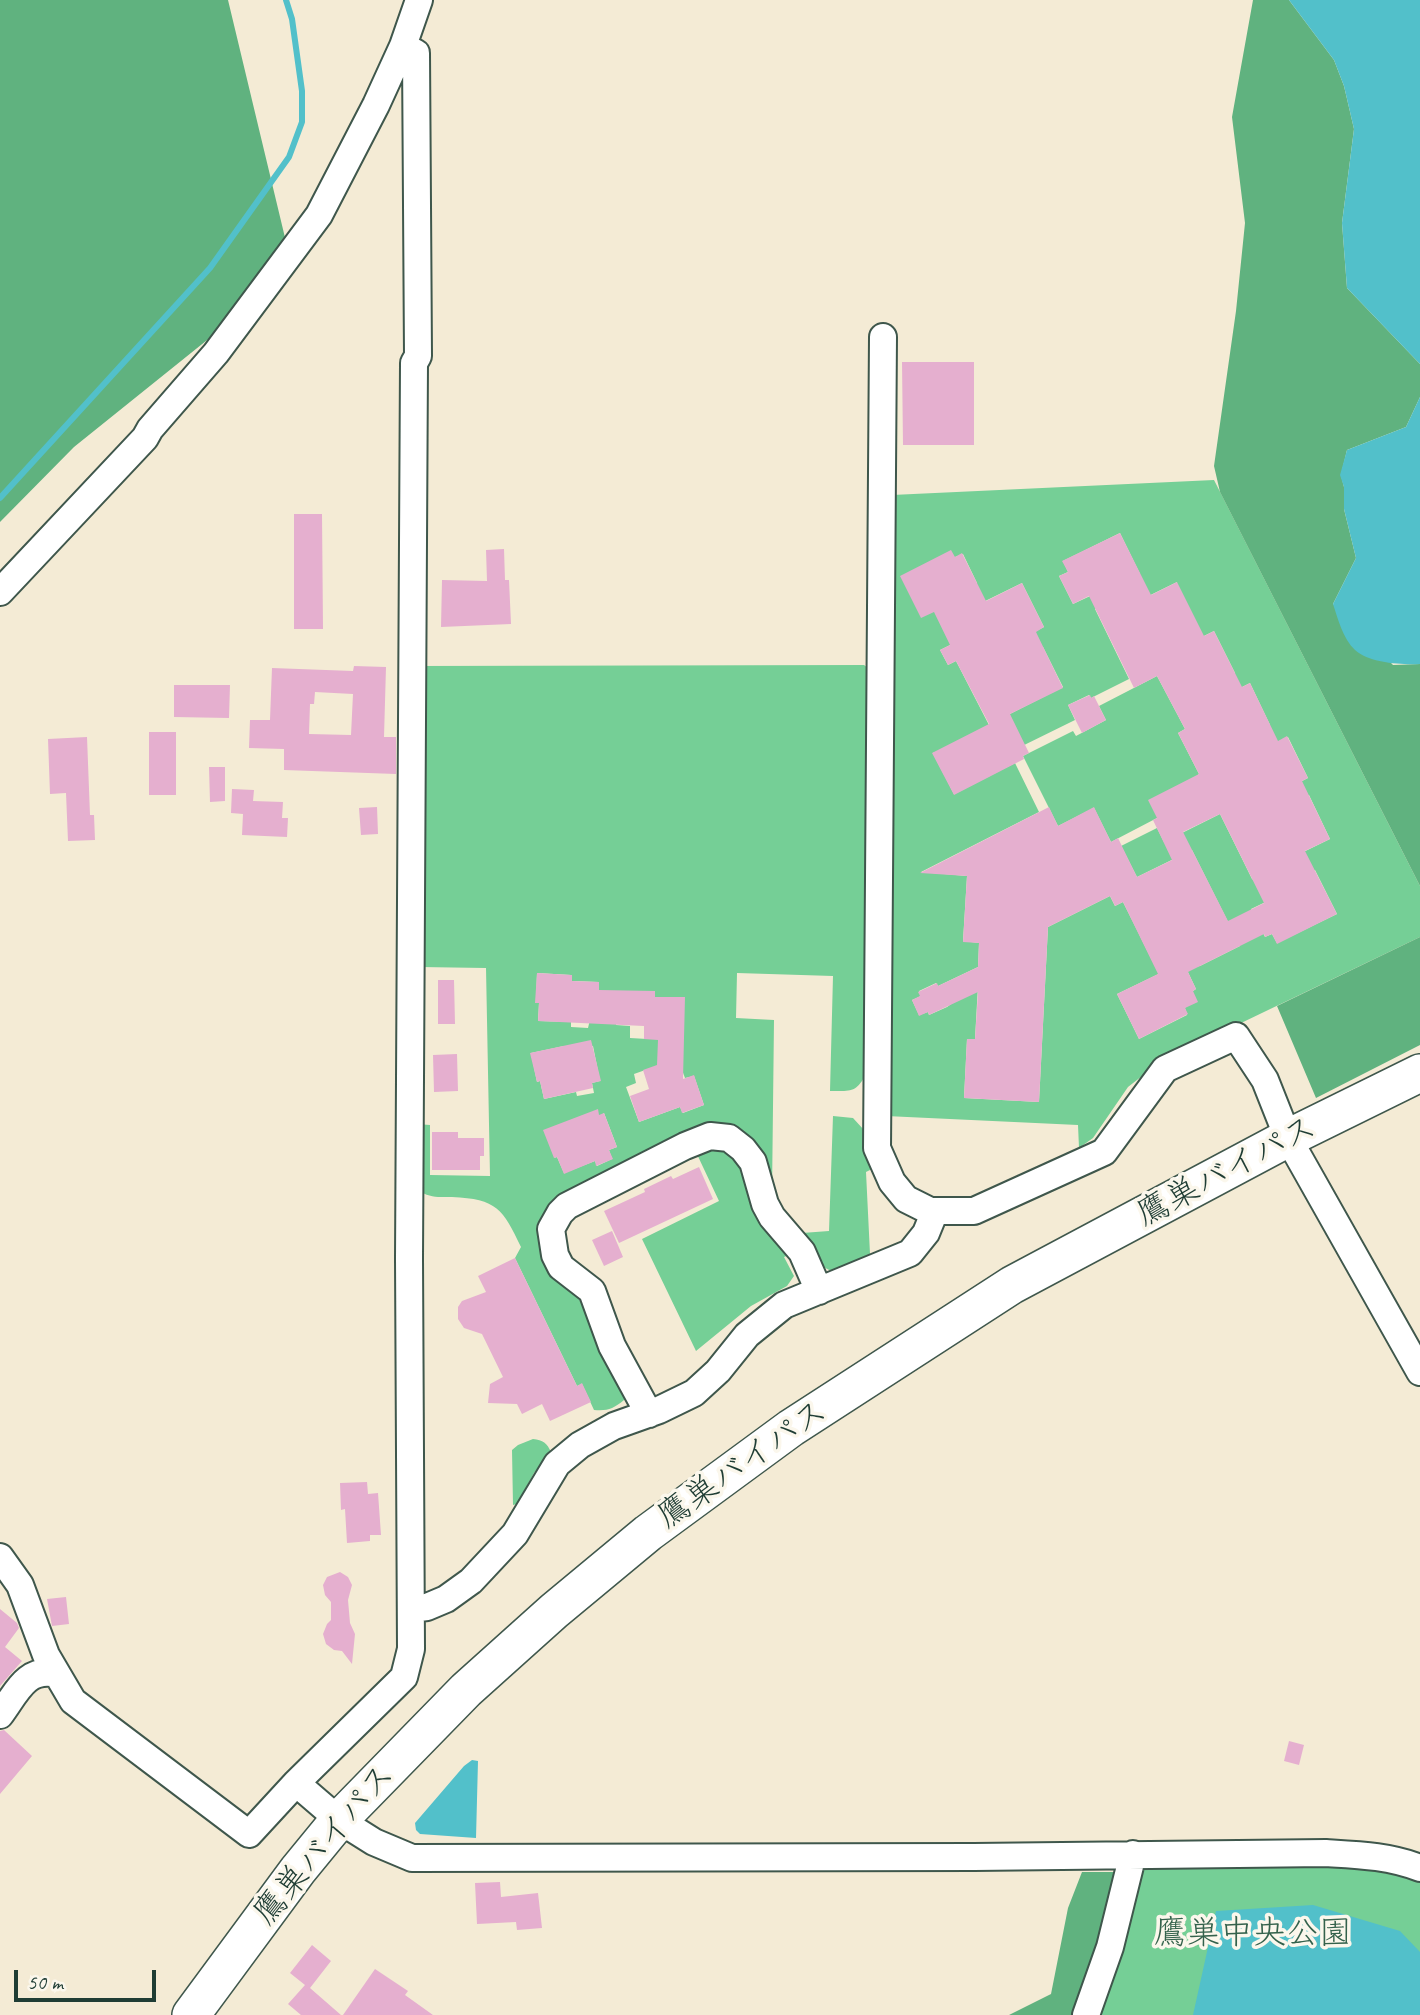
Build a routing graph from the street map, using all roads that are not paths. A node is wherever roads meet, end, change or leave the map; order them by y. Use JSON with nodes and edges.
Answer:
{"nodes":[{"id":1,"x":419,"y":0,"type":"edge"},
{"id":2,"x":403,"y":46,"type":"junction"},
{"id":3,"x":883,"y":337,"type":"dead end"},
{"id":4,"x":0,"y":592,"type":"edge"},
{"id":5,"x":1420,"y":1073,"type":"edge"},
{"id":6,"x":1288,"y":1139,"type":"junction"},
{"id":7,"x":934,"y":1211,"type":"junction"},
{"id":8,"x":818,"y":1291,"type":"junction"},
{"id":9,"x":1420,"y":1373,"type":"edge"},
{"id":10,"x":649,"y":1414,"type":"junction"},
{"id":11,"x":0,"y":1557,"type":"edge"},
{"id":12,"x":411,"y":1609,"type":"junction"},
{"id":13,"x":57,"y":1674,"type":"junction"},
{"id":14,"x":0,"y":1715,"type":"edge"},
{"id":15,"x":296,"y":1783,"type":"junction"},
{"id":16,"x":340,"y":1820,"type":"junction"},
{"id":17,"x":1133,"y":1854,"type":"junction"},
{"id":18,"x":1420,"y":1868,"type":"edge"},
{"id":19,"x":191,"y":2015,"type":"edge"},
{"id":20,"x":1086,"y":2015,"type":"edge"}],
"edges":[{"from":1,"to":2,"type":"street"},
{"from":2,"to":4,"type":"street"},
{"from":2,"to":12,"type":"street"},
{"from":3,"to":7,"type":"street"},
{"from":5,"to":6,"type":"highway","name":"鷹巣バイパス"},
{"from":6,"to":7,"type":"street"},
{"from":6,"to":9,"type":"street"},
{"from":6,"to":16,"type":"highway","name":"鷹巣バイパス"},
{"from":7,"to":8,"type":"street"},
{"from":8,"to":10,"type":"street"},
{"from":8,"to":10,"type":"street"},
{"from":10,"to":12,"type":"street"},
{"from":11,"to":13,"type":"street"},
{"from":12,"to":15,"type":"street"},
{"from":13,"to":14,"type":"street"},
{"from":13,"to":15,"type":"street"},
{"from":15,"to":16,"type":"street"},
{"from":16,"to":17,"type":"street"},
{"from":16,"to":19,"type":"highway","name":"鷹巣バイパス"},
{"from":17,"to":18,"type":"street"},
{"from":17,"to":20,"type":"street"}]}
